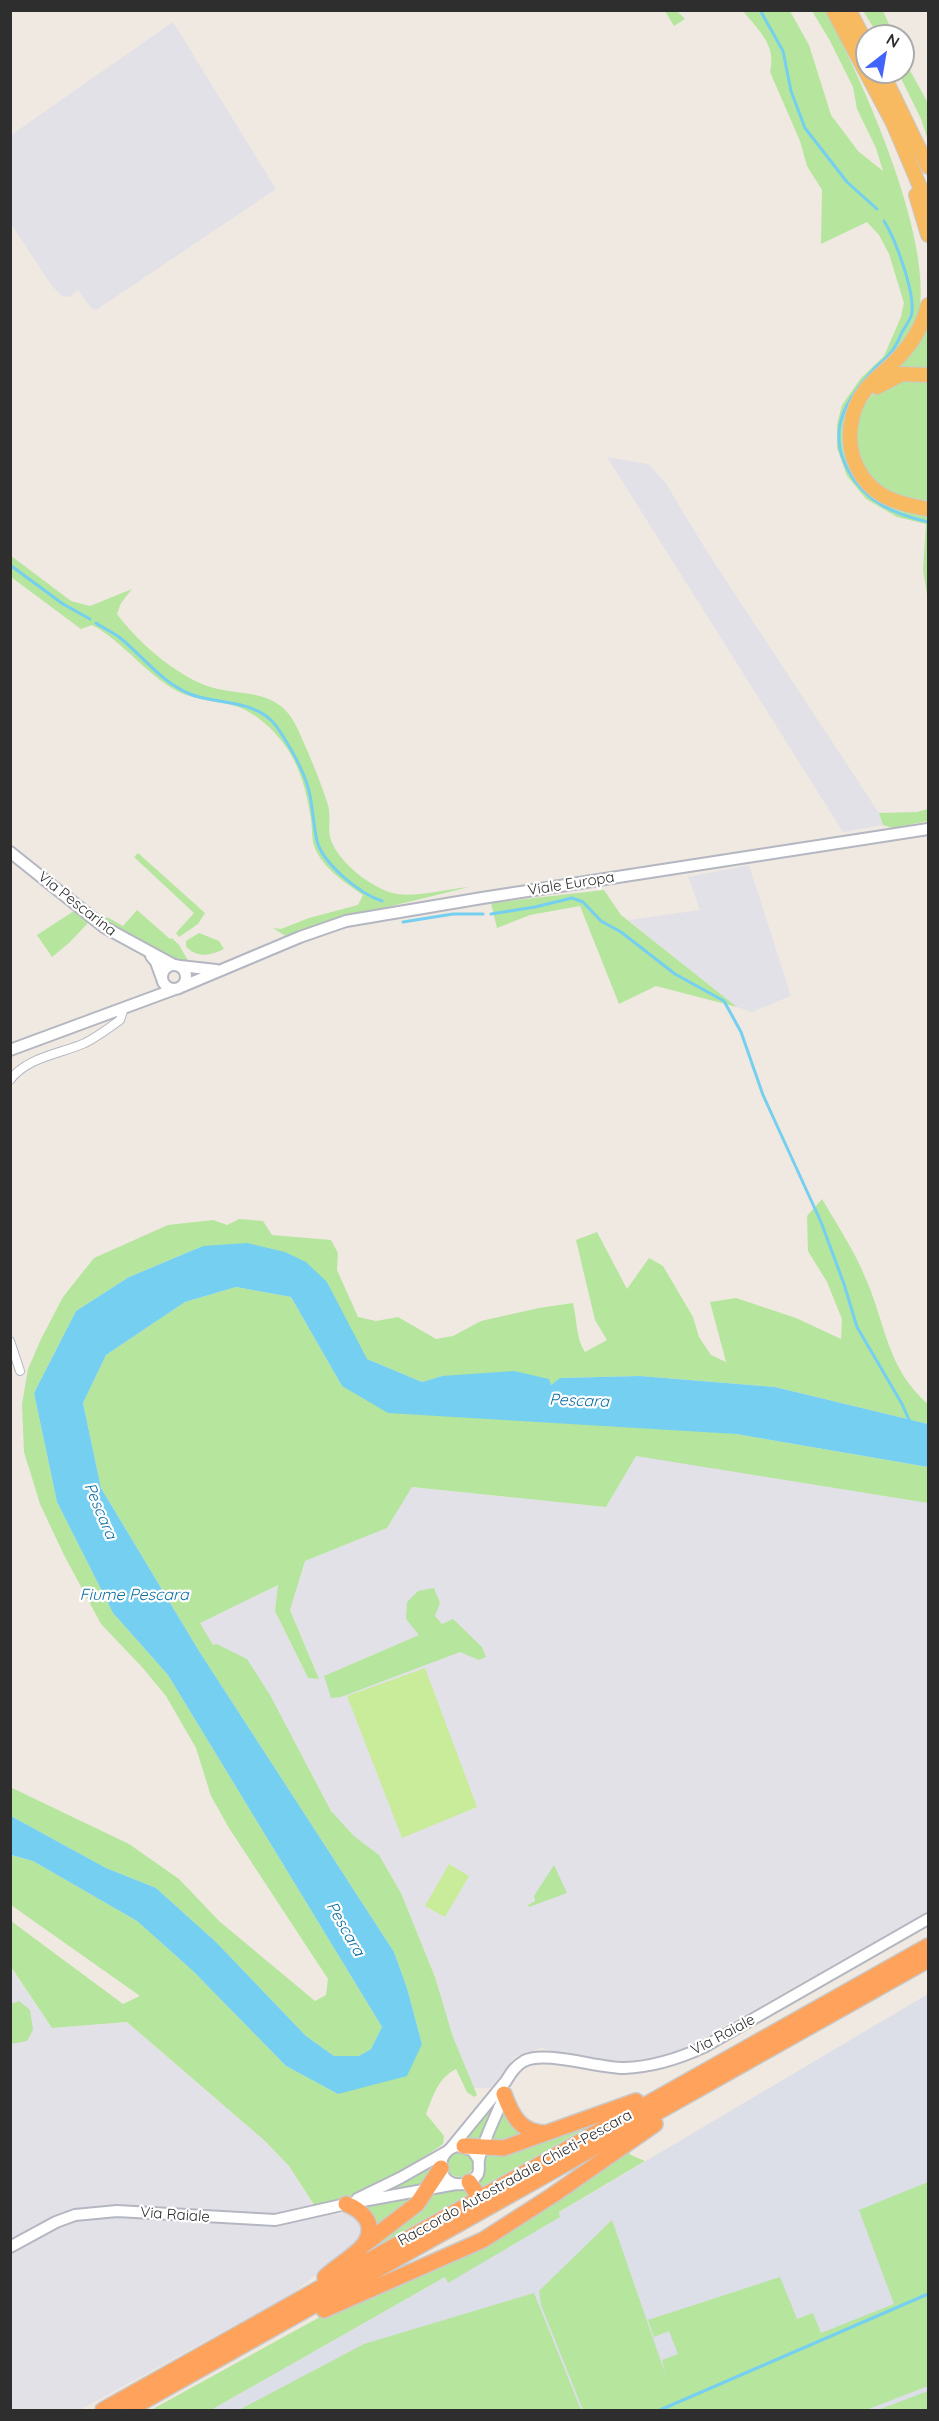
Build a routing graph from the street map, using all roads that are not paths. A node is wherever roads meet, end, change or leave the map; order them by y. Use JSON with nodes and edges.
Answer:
{"nodes":[{"id":1,"x":833,"y":10,"type":"edge"},
{"id":2,"x":849,"y":10,"type":"edge"},
{"id":3,"x":856,"y":24,"type":"edge"},
{"id":4,"x":887,"y":84,"type":"edge"},
{"id":5,"x":922,"y":168,"type":"edge"},
{"id":6,"x":928,"y":206,"type":"edge"},
{"id":7,"x":928,"y":235,"type":"edge"},
{"id":8,"x":928,"y":305,"type":"edge"},
{"id":9,"x":928,"y":375,"type":"edge"},
{"id":10,"x":858,"y":404,"type":"junction"},
{"id":11,"x":928,"y":509,"type":"edge"},
{"id":12,"x":928,"y":829,"type":"edge"},
{"id":13,"x":10,"y":852,"type":"edge"},
{"id":14,"x":146,"y":952,"type":"junction"},
{"id":15,"x":176,"y":965,"type":"junction"},
{"id":16,"x":222,"y":970,"type":"junction"},
{"id":17,"x":161,"y":978,"type":"junction"},
{"id":18,"x":178,"y":988,"type":"junction"},
{"id":19,"x":146,"y":999,"type":"junction"},
{"id":20,"x":124,"y":1008,"type":"junction"},
{"id":21,"x":10,"y":1050,"type":"edge"},
{"id":22,"x":10,"y":1080,"type":"edge"},
{"id":23,"x":10,"y":1341,"type":"edge"},
{"id":24,"x":20,"y":1371,"type":"dead end"},
{"id":25,"x":928,"y":1919,"type":"edge"},
{"id":26,"x":928,"y":1946,"type":"edge"},
{"id":27,"x":928,"y":1960,"type":"edge"},
{"id":28,"x":734,"y":2069,"type":"junction"},
{"id":29,"x":505,"y":2088,"type":"junction"},
{"id":30,"x":651,"y":2101,"type":"junction"},
{"id":31,"x":549,"y":2133,"type":"junction"},
{"id":32,"x":454,"y":2148,"type":"junction"},
{"id":33,"x":481,"y":2154,"type":"junction"},
{"id":34,"x":441,"y":2168,"type":"junction"},
{"id":35,"x":467,"y":2186,"type":"junction"},
{"id":36,"x":427,"y":2191,"type":"junction"},
{"id":37,"x":346,"y":2204,"type":"junction"},
{"id":38,"x":490,"y":2217,"type":"dead end"},
{"id":39,"x":498,"y":2230,"type":"junction"},
{"id":40,"x":365,"y":2244,"type":"junction"},
{"id":41,"x":10,"y":2247,"type":"edge"},
{"id":42,"x":316,"y":2290,"type":"junction"},
{"id":43,"x":237,"y":2349,"type":"junction"},
{"id":44,"x":103,"y":2410,"type":"edge"},
{"id":45,"x":128,"y":2410,"type":"edge"}],
"edges":[{"from":1,"to":5,"type":"highway"},
{"from":2,"to":3,"type":"highway"},
{"from":4,"to":5,"type":"highway"},
{"from":5,"to":6,"type":"highway"},
{"from":5,"to":7,"type":"highway"},
{"from":8,"to":10,"type":"highway"},
{"from":9,"to":10,"type":"highway"},
{"from":10,"to":11,"type":"highway"},
{"from":12,"to":16,"type":"street","name":"Viale Europa"},
{"from":13,"to":14,"type":"street","name":"Via Pescarina"},
{"from":14,"to":15,"type":"street","name":"Via Pescarina"},
{"from":14,"to":17,"type":"street","name":"Via Pescarina"},
{"from":15,"to":16,"type":"street","name":"Viale Europa"},
{"from":15,"to":17,"type":"street"},
{"from":15,"to":18,"type":"street"},
{"from":16,"to":18,"type":"street","name":"Viale Europa"},
{"from":17,"to":18,"type":"street"},
{"from":17,"to":19,"type":"street"},
{"from":18,"to":19,"type":"street","name":"Viale Europa"},
{"from":19,"to":20,"type":"street","name":"Viale Europa"},
{"from":20,"to":21,"type":"street","name":"Viale Europa"},
{"from":20,"to":22,"type":"street"},
{"from":23,"to":24,"type":"street"},
{"from":25,"to":29,"type":"street","name":"Via Raiale"},
{"from":26,"to":30,"type":"highway","name":"Raccordo Autostradale Chieti-Pescara"},
{"from":27,"to":28,"type":"highway","name":"Raccordo Autostradale Chieti-Pescara"},
{"from":28,"to":39,"type":"highway"},
{"from":28,"to":43,"type":"highway","name":"Raccordo Autostradale Chieti-Pescara"},
{"from":29,"to":31,"type":"highway"},
{"from":29,"to":32,"type":"street","name":"Via Raiale"},
{"from":29,"to":33,"type":"street","name":"Via Raiale"},
{"from":30,"to":31,"type":"highway"},
{"from":30,"to":42,"type":"highway","name":"Raccordo Autostradale Chieti-Pescara"},
{"from":31,"to":33,"type":"highway"},
{"from":32,"to":33,"type":"highway"},
{"from":32,"to":34,"type":"street"},
{"from":32,"to":37,"type":"street","name":"Via Raiale"},
{"from":33,"to":35,"type":"street"},
{"from":34,"to":35,"type":"street"},
{"from":34,"to":36,"type":"highway"},
{"from":35,"to":36,"type":"street","name":"Via Raiale"},
{"from":36,"to":37,"type":"street","name":"Via Raiale"},
{"from":36,"to":40,"type":"highway"},
{"from":37,"to":40,"type":"highway"},
{"from":37,"to":41,"type":"street","name":"Via Raiale"},
{"from":38,"to":39,"type":"highway"},
{"from":39,"to":43,"type":"highway"},
{"from":40,"to":42,"type":"highway"},
{"from":42,"to":44,"type":"highway","name":"Raccordo Autostradale Chieti-Pescara"},
{"from":43,"to":45,"type":"highway","name":"Raccordo Autostradale Chieti-Pescara"}]}
